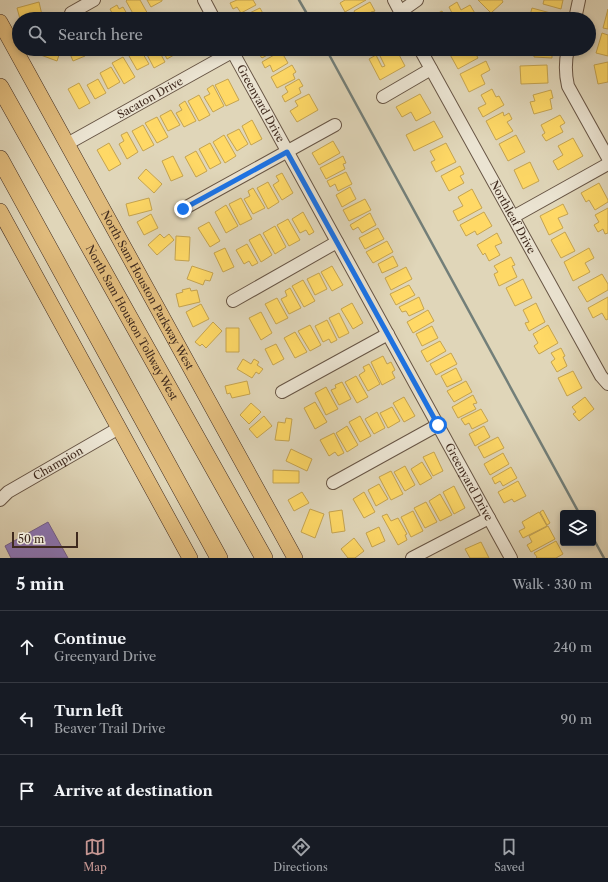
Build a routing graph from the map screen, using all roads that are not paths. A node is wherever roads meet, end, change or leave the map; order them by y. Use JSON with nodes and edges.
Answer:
{"nodes":[{"id":1,"x":94,"y":0,"type":"edge"},
{"id":2,"x":204,"y":0,"type":"edge"},
{"id":3,"x":394,"y":0,"type":"edge"},
{"id":4,"x":417,"y":0,"type":"edge"},
{"id":5,"x":580,"y":0,"type":"edge"},
{"id":6,"x":73,"y":12,"type":"edge"},
{"id":7,"x":210,"y":12,"type":"edge"},
{"id":8,"x":400,"y":12,"type":"edge"},
{"id":9,"x":405,"y":12,"type":"edge"},
{"id":10,"x":577,"y":12,"type":"edge"},
{"id":11,"x":0,"y":22,"type":"edge"},
{"id":12,"x":12,"y":44,"type":"edge"},
{"id":13,"x":18,"y":56,"type":"edge"},
{"id":14,"x":221,"y":56,"type":"edge"},
{"id":15,"x":235,"y":56,"type":"edge"},
{"id":16,"x":424,"y":56,"type":"edge"},
{"id":17,"x":567,"y":56,"type":"edge"},
{"id":18,"x":431,"y":69,"type":"junction"},
{"id":19,"x":0,"y":87,"type":"edge"},
{"id":20,"x":383,"y":97,"type":"dead end"},
{"id":21,"x":335,"y":125,"type":"dead end"},
{"id":22,"x":66,"y":144,"type":"junction"},
{"id":23,"x":287,"y":152,"type":"junction"},
{"id":24,"x":608,"y":158,"type":"edge"},
{"id":25,"x":0,"y":159,"type":"edge"},
{"id":26,"x":608,"y":164,"type":"edge"},
{"id":27,"x":183,"y":209,"type":"dead end"},
{"id":28,"x":0,"y":211,"type":"edge"},
{"id":29,"x":513,"y":217,"type":"junction"},
{"id":30,"x":337,"y":242,"type":"junction"},
{"id":31,"x":233,"y":301,"type":"dead end"},
{"id":32,"x":388,"y":334,"type":"junction"},
{"id":33,"x":608,"y":384,"type":"edge"},
{"id":34,"x":282,"y":392,"type":"dead end"},
{"id":35,"x":438,"y":425,"type":"junction"},
{"id":36,"x":119,"y":428,"type":"junction"},
{"id":37,"x":333,"y":483,"type":"dead end"},
{"id":38,"x":0,"y":500,"type":"edge"},
{"id":39,"x":489,"y":518,"type":"junction"},
{"id":40,"x":190,"y":558,"type":"edge"},
{"id":41,"x":219,"y":558,"type":"edge"},
{"id":42,"x":264,"y":558,"type":"edge"},
{"id":43,"x":295,"y":558,"type":"edge"},
{"id":44,"x":412,"y":558,"type":"edge"},
{"id":45,"x":511,"y":558,"type":"edge"}],
"edges":[{"from":1,"to":6,"type":"street"},
{"from":2,"to":7,"type":"street"},
{"from":3,"to":8,"type":"street"},
{"from":4,"to":9,"type":"street"},
{"from":5,"to":10,"type":"street"},
{"from":11,"to":12,"type":"main road","name":"North Sam Houston Parkway West"},
{"from":13,"to":22,"type":"main road","name":"North Sam Houston Parkway West"},
{"from":14,"to":22,"type":"street","name":"Sacaton Drive"},
{"from":15,"to":23,"type":"street","name":"Greenyard Drive"},
{"from":16,"to":18,"type":"street","name":"Northleaf Drive"},
{"from":17,"to":24,"type":"street"},
{"from":18,"to":20,"type":"street"},
{"from":18,"to":29,"type":"street","name":"Northleaf Drive"},
{"from":19,"to":42,"type":"highway","name":"North Sam Houston Tollway West"},
{"from":21,"to":23,"type":"street"},
{"from":22,"to":43,"type":"main road","name":"North Sam Houston Parkway West"},
{"from":23,"to":27,"type":"street"},
{"from":23,"to":30,"type":"street","name":"Greenyard Drive"},
{"from":25,"to":41,"type":"highway"},
{"from":26,"to":29,"type":"street"},
{"from":28,"to":36,"type":"main road"},
{"from":29,"to":33,"type":"street","name":"Northleaf Drive"},
{"from":30,"to":31,"type":"street"},
{"from":30,"to":32,"type":"street","name":"Greenyard Drive"},
{"from":32,"to":34,"type":"street"},
{"from":32,"to":35,"type":"street","name":"Greenyard Drive"},
{"from":35,"to":37,"type":"street"},
{"from":35,"to":39,"type":"street","name":"Greenyard Drive"},
{"from":36,"to":38,"type":"street","name":"Champion"},
{"from":36,"to":40,"type":"main road"},
{"from":39,"to":44,"type":"street"},
{"from":39,"to":45,"type":"street","name":"Greenyard Drive"}]}
